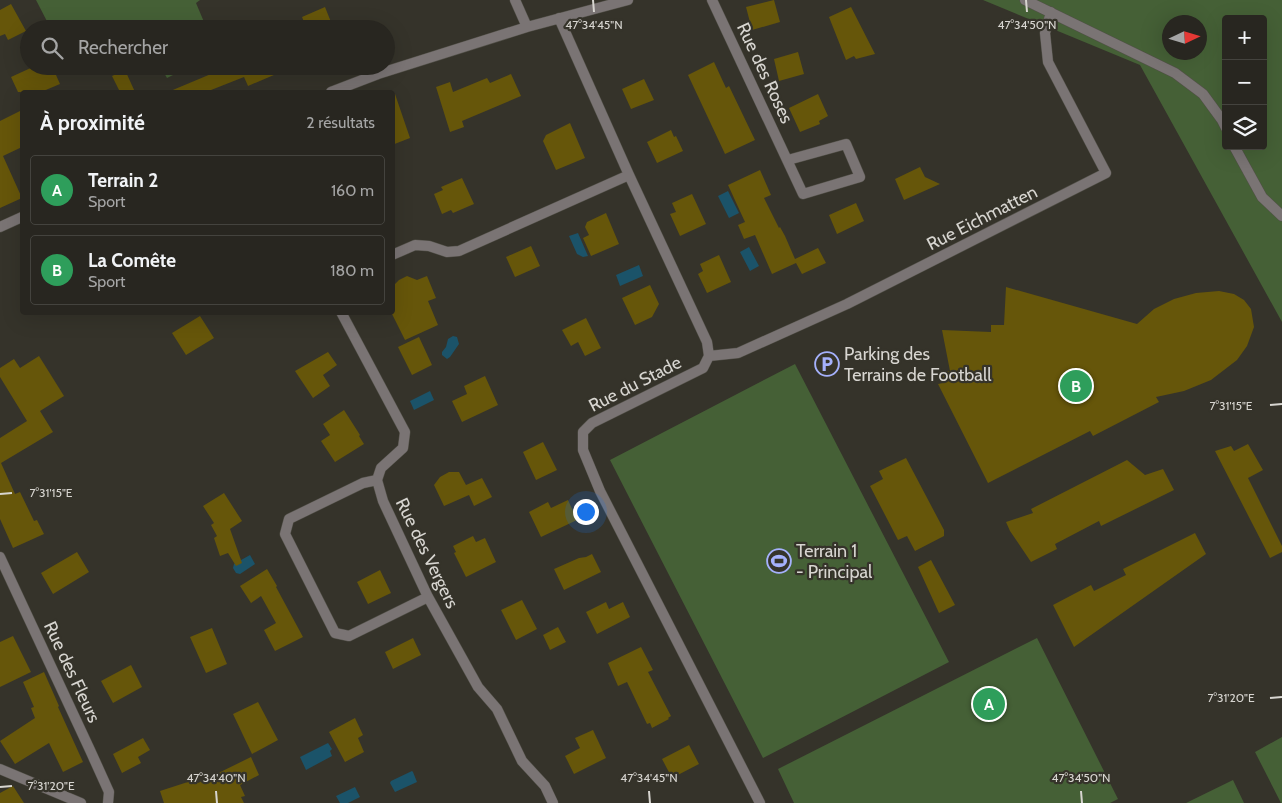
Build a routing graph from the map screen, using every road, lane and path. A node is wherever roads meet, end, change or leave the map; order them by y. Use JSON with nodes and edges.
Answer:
{"nodes":[{"id":1,"x":515,"y":0,"type":"edge"},
{"id":2,"x":628,"y":0,"type":"edge"},
{"id":3,"x":712,"y":0,"type":"edge"},
{"id":4,"x":1025,"y":0,"type":"edge"},
{"id":5,"x":1052,"y":12,"type":"junction"},
{"id":6,"x":559,"y":18,"type":"junction"},
{"id":7,"x":527,"y":27,"type":"junction"},
{"id":8,"x":395,"y":69,"type":"edge"},
{"id":9,"x":375,"y":75,"type":"edge"},
{"id":10,"x":336,"y":90,"type":"edge"},
{"id":11,"x":1222,"y":120,"type":"edge"},
{"id":12,"x":1236,"y":150,"type":"edge"},
{"id":13,"x":788,"y":160,"type":"junction"},
{"id":14,"x":628,"y":175,"type":"junction"},
{"id":15,"x":1282,"y":216,"type":"edge"},
{"id":16,"x":20,"y":218,"type":"edge"},
{"id":17,"x":0,"y":226,"type":"edge"},
{"id":18,"x":395,"y":254,"type":"edge"},
{"id":19,"x":343,"y":315,"type":"edge"},
{"id":20,"x":709,"y":356,"type":"junction"},
{"id":21,"x":377,"y":480,"type":"junction"},
{"id":22,"x":0,"y":557,"type":"edge"},
{"id":23,"x":428,"y":597,"type":"junction"},
{"id":24,"x":0,"y":769,"type":"edge"},
{"id":25,"x":81,"y":803,"type":"edge"},
{"id":26,"x":108,"y":803,"type":"edge"},
{"id":27,"x":553,"y":803,"type":"edge"},
{"id":28,"x":760,"y":803,"type":"edge"}],
"edges":[{"from":1,"to":7,"type":"street"},
{"from":2,"to":6,"type":"street"},
{"from":3,"to":13,"type":"street","name":"Rue des Roses"},
{"from":4,"to":5,"type":"street"},
{"from":5,"to":11,"type":"street"},
{"from":5,"to":20,"type":"street","name":"Rue Eichmatten"},
{"from":6,"to":7,"type":"street"},
{"from":6,"to":14,"type":"street"},
{"from":7,"to":8,"type":"street"},
{"from":9,"to":10,"type":"street"},
{"from":12,"to":15,"type":"street"},
{"from":13,"to":13,"type":"street","name":"Rue des Roses"},
{"from":14,"to":18,"type":"street"},
{"from":14,"to":20,"type":"street"},
{"from":16,"to":17,"type":"street"},
{"from":19,"to":21,"type":"street"},
{"from":20,"to":28,"type":"street","name":"Rue du Stade"},
{"from":21,"to":23,"type":"street","name":"Rue des Vergers"},
{"from":21,"to":23,"type":"street"},
{"from":22,"to":26,"type":"street","name":"Rue des Fleurs"},
{"from":23,"to":27,"type":"street","name":"Rue des Vergers"},
{"from":24,"to":25,"type":"street"}]}
